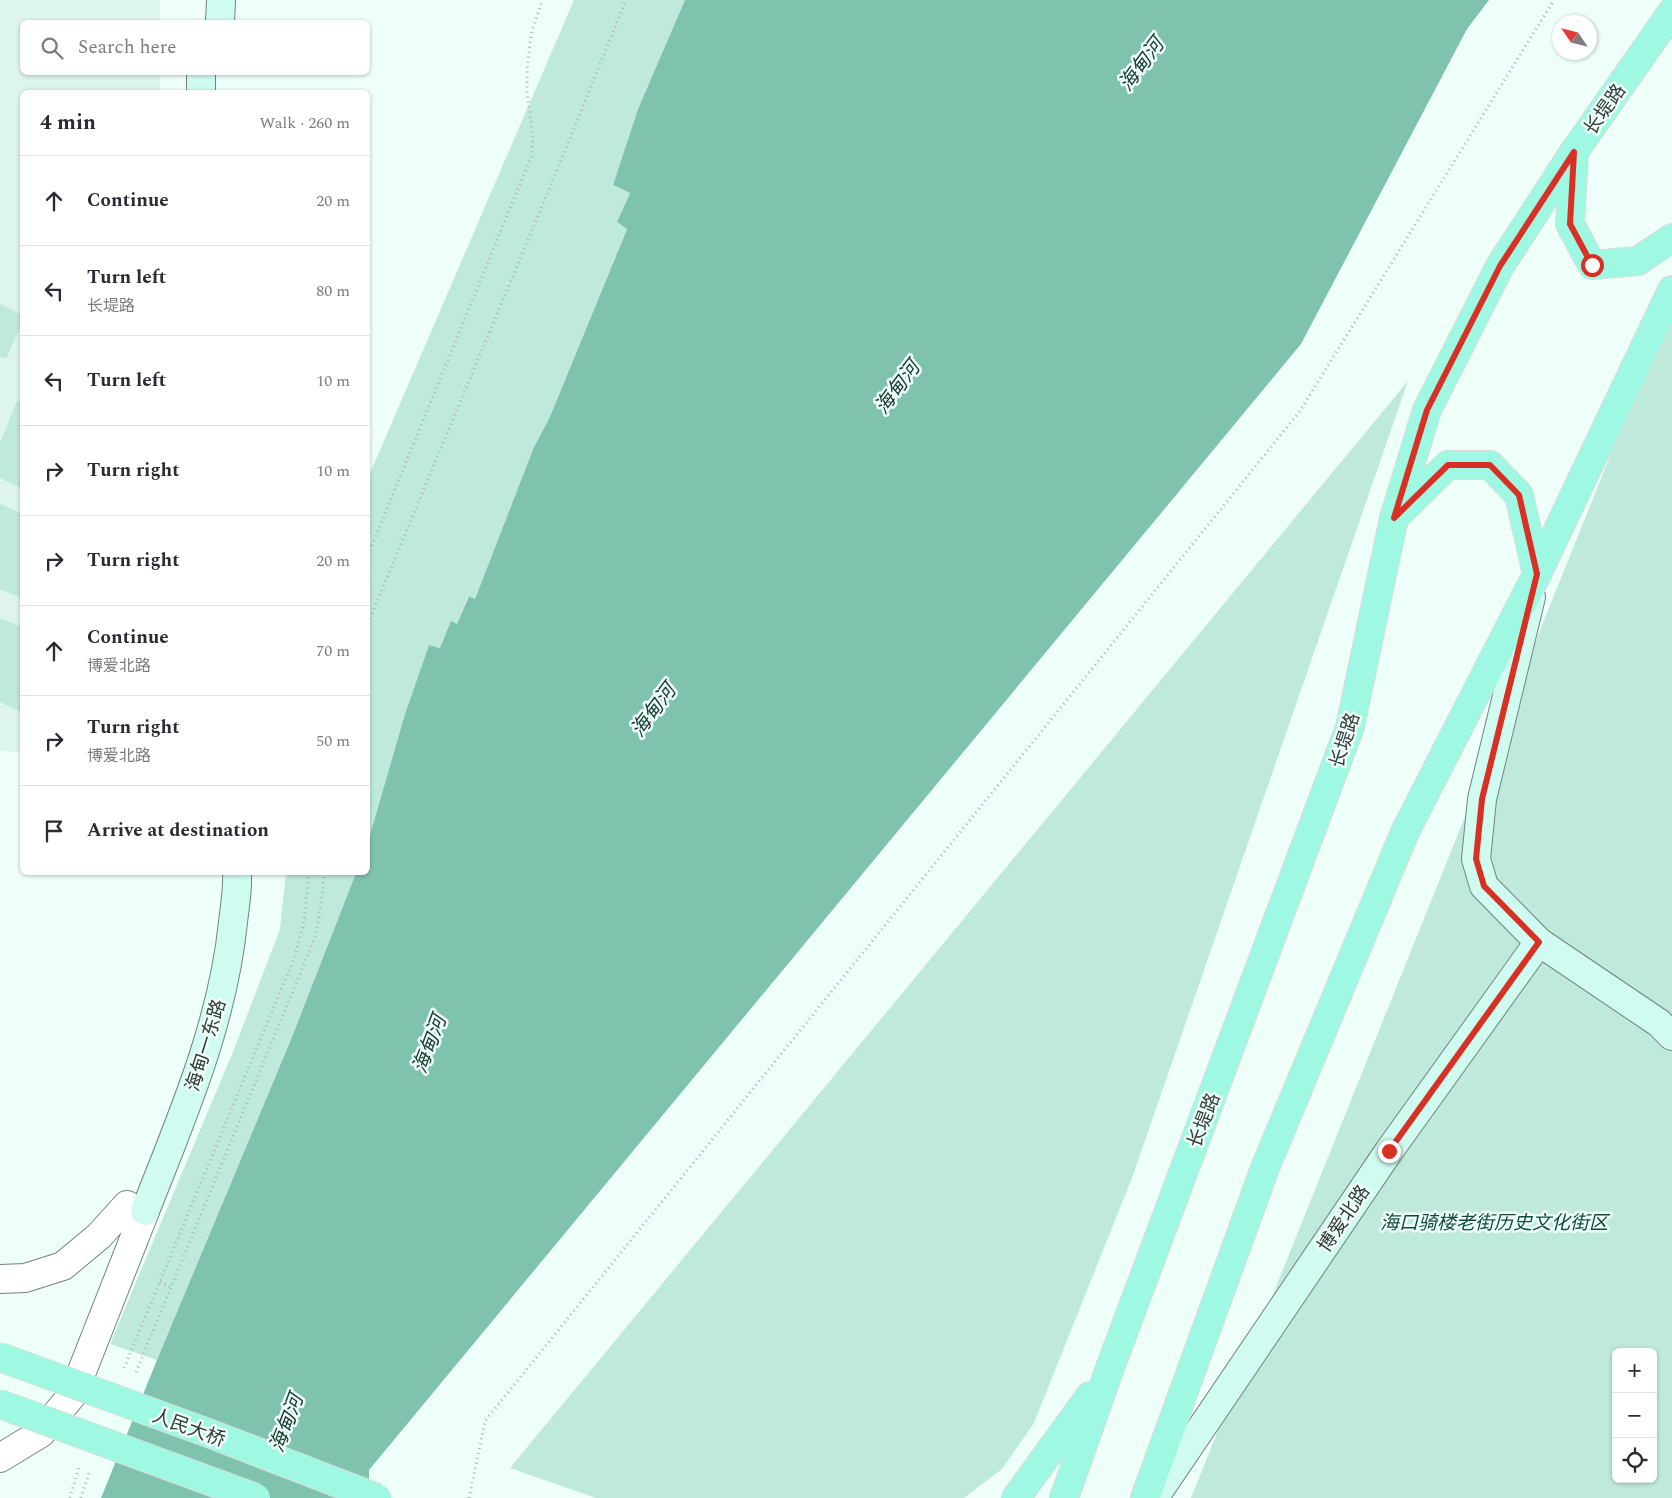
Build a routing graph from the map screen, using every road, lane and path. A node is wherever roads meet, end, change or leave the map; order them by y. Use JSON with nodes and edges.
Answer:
{"nodes":[{"id":1,"x":203,"y":0,"type":"edge"},
{"id":2,"x":221,"y":0,"type":"edge"},
{"id":3,"x":542,"y":0,"type":"edge"},
{"id":4,"x":626,"y":0,"type":"edge"},
{"id":5,"x":1554,"y":0,"type":"edge"},
{"id":6,"x":1672,"y":12,"type":"edge"},
{"id":7,"x":202,"y":20,"type":"edge"},
{"id":8,"x":220,"y":20,"type":"edge"},
{"id":9,"x":201,"y":75,"type":"edge"},
{"id":10,"x":219,"y":75,"type":"edge"},
{"id":11,"x":201,"y":90,"type":"edge"},
{"id":12,"x":219,"y":90,"type":"edge"},
{"id":13,"x":1574,"y":152,"type":"junction"},
{"id":14,"x":1672,"y":238,"type":"edge"},
{"id":15,"x":1672,"y":290,"type":"edge"},
{"id":16,"x":1394,"y":518,"type":"junction"},
{"id":17,"x":370,"y":550,"type":"edge"},
{"id":18,"x":1537,"y":574,"type":"junction"},
{"id":19,"x":370,"y":618,"type":"edge"},
{"id":20,"x":220,"y":875,"type":"edge"},
{"id":21,"x":237,"y":875,"type":"edge"},
{"id":22,"x":308,"y":875,"type":"edge"},
{"id":23,"x":324,"y":875,"type":"edge"},
{"id":24,"x":1539,"y":942,"type":"junction"},
{"id":25,"x":1672,"y":1036,"type":"edge"},
{"id":26,"x":136,"y":1208,"type":"junction"},
{"id":27,"x":0,"y":1280,"type":"edge"},
{"id":28,"x":160,"y":1282,"type":"junction"},
{"id":29,"x":170,"y":1287,"type":"junction"},
{"id":30,"x":132,"y":1351,"type":"dead end"},
{"id":31,"x":143,"y":1356,"type":"dead end"},
{"id":32,"x":0,"y":1357,"type":"edge"},
{"id":33,"x":1110,"y":1368,"type":"junction"},
{"id":34,"x":0,"y":1404,"type":"edge"},
{"id":35,"x":0,"y":1458,"type":"edge"},
{"id":36,"x":256,"y":1498,"type":"edge"},
{"id":37,"x":377,"y":1498,"type":"edge"},
{"id":38,"x":469,"y":1498,"type":"edge"},
{"id":39,"x":1016,"y":1498,"type":"edge"},
{"id":40,"x":1064,"y":1498,"type":"edge"},
{"id":41,"x":1145,"y":1498,"type":"edge"},
{"id":42,"x":1154,"y":1498,"type":"edge"}],
"edges":[{"from":1,"to":7,"type":"street"},
{"from":2,"to":8,"type":"street"},
{"from":3,"to":17,"type":"path"},
{"from":4,"to":19,"type":"path"},
{"from":5,"to":38,"type":"path"},
{"from":6,"to":13,"type":"main road","name":"长堤路"},
{"from":9,"to":11,"type":"street"},
{"from":10,"to":12,"type":"street"},
{"from":13,"to":14,"type":"main road"},
{"from":13,"to":16,"type":"main road","name":"长堤路"},
{"from":15,"to":18,"type":"main road"},
{"from":16,"to":18,"type":"main road"},
{"from":16,"to":33,"type":"main road","name":"长堤路"},
{"from":18,"to":24,"type":"street"},
{"from":18,"to":41,"type":"main road"},
{"from":20,"to":26,"type":"street","name":"海甸一东路"},
{"from":21,"to":26,"type":"street","name":"海甸一东路"},
{"from":22,"to":28,"type":"path"},
{"from":23,"to":29,"type":"path"},
{"from":24,"to":25,"type":"street"},
{"from":24,"to":42,"type":"street","name":"博爱北路"},
{"from":26,"to":27,"type":"street"},
{"from":26,"to":35,"type":"street"},
{"from":28,"to":29,"type":"path"},
{"from":28,"to":30,"type":"path"},
{"from":29,"to":31,"type":"path"},
{"from":32,"to":37,"type":"main road","name":"人民大桥","bridge":true},
{"from":33,"to":39,"type":"main road"},
{"from":33,"to":40,"type":"main road","name":"长堤路"},
{"from":34,"to":36,"type":"main road","bridge":true}]}
